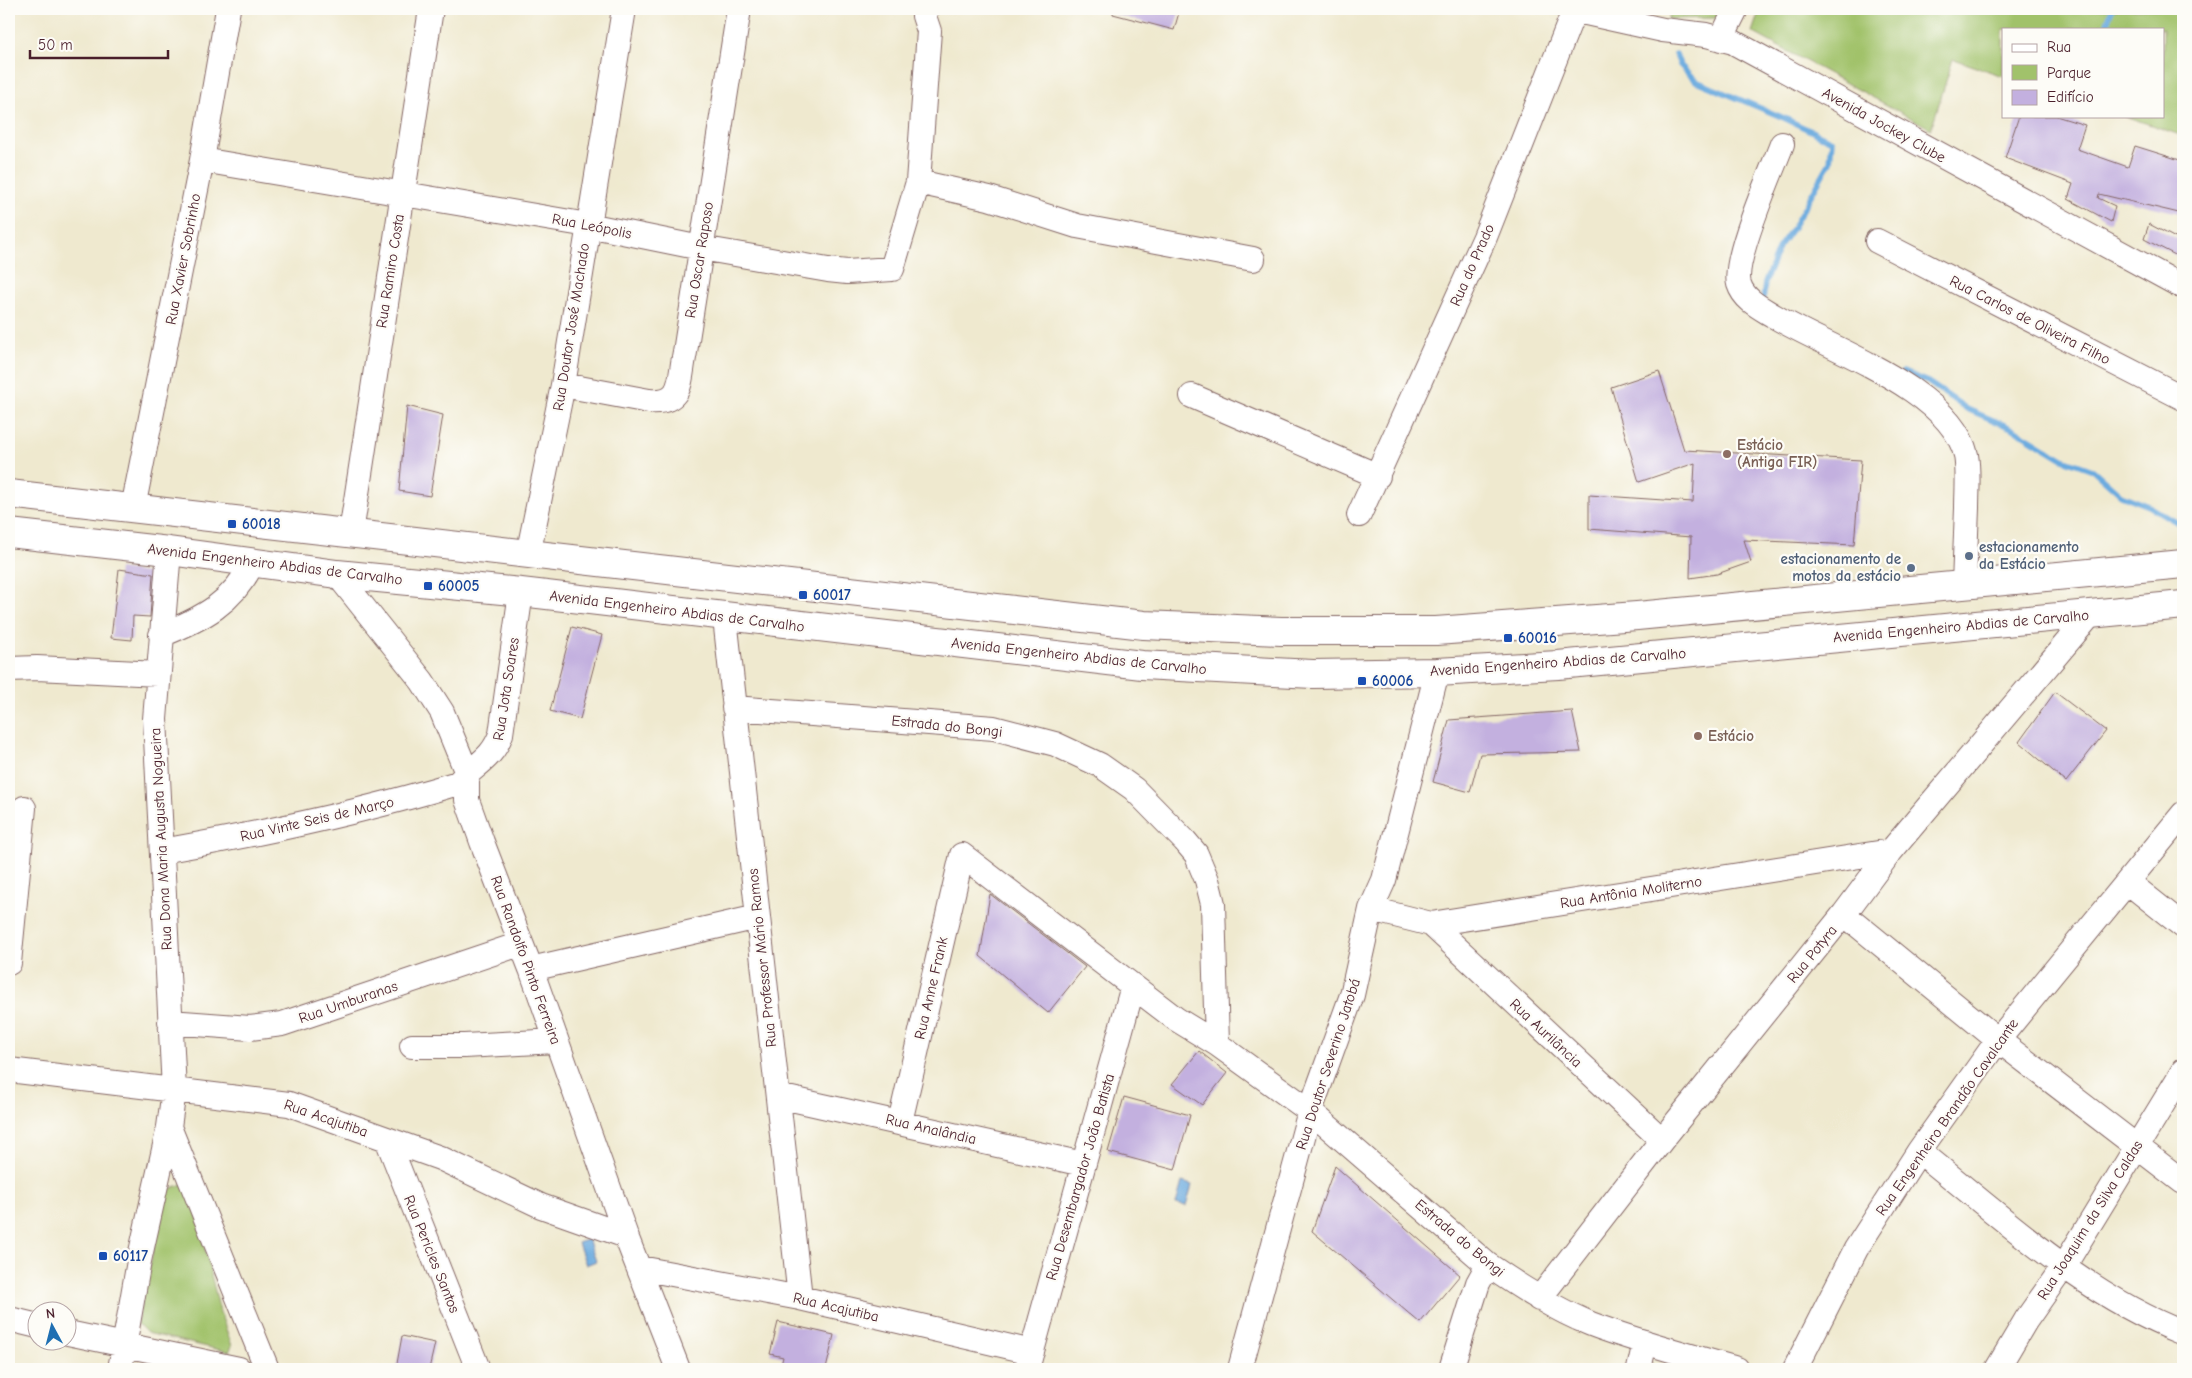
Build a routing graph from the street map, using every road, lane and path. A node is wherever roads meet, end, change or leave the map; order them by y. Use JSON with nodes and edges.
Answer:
{"nodes":[{"id":1,"x":228,"y":9,"type":"edge"},
{"id":2,"x":431,"y":9,"type":"edge"},
{"id":3,"x":624,"y":9,"type":"edge"},
{"id":4,"x":739,"y":9,"type":"edge"},
{"id":5,"x":926,"y":9,"type":"edge"},
{"id":6,"x":1736,"y":9,"type":"edge"},
{"id":7,"x":1571,"y":10,"type":"edge"},
{"id":8,"x":1721,"y":39,"type":"junction"},
{"id":9,"x":1782,"y":144,"type":"dead end"},
{"id":10,"x":202,"y":160,"type":"junction"},
{"id":11,"x":918,"y":182,"type":"junction"},
{"id":12,"x":402,"y":194,"type":"junction"},
{"id":13,"x":588,"y":225,"type":"junction"},
{"id":14,"x":1877,"y":241,"type":"dead end"},
{"id":15,"x":701,"y":248,"type":"junction"},
{"id":16,"x":1253,"y":259,"type":"dead end"},
{"id":17,"x":2183,"y":287,"type":"edge"},
{"id":18,"x":563,"y":385,"type":"junction"},
{"id":19,"x":1192,"y":396,"type":"dead end"},
{"id":20,"x":2183,"y":398,"type":"edge"},
{"id":21,"x":1378,"y":476,"type":"junction"},
{"id":22,"x":9,"y":494,"type":"edge"},
{"id":23,"x":133,"y":508,"type":"junction"},
{"id":24,"x":1359,"y":515,"type":"dead end"},
{"id":25,"x":9,"y":533,"type":"edge"},
{"id":26,"x":351,"y":533,"type":"junction"},
{"id":27,"x":169,"y":550,"type":"junction"},
{"id":28,"x":528,"y":555,"type":"junction"},
{"id":29,"x":253,"y":562,"type":"junction"},
{"id":30,"x":2183,"y":564,"type":"edge"},
{"id":31,"x":337,"y":574,"type":"junction"},
{"id":32,"x":1964,"y":584,"type":"junction"},
{"id":33,"x":521,"y":592,"type":"junction"},
{"id":34,"x":2183,"y":605,"type":"edge"},
{"id":35,"x":2090,"y":614,"type":"junction"},
{"id":36,"x":725,"y":618,"type":"junction"},
{"id":37,"x":161,"y":635,"type":"junction"},
{"id":38,"x":9,"y":669,"type":"edge"},
{"id":39,"x":1437,"y":672,"type":"junction"},
{"id":40,"x":158,"y":674,"type":"junction"},
{"id":41,"x":734,"y":708,"type":"junction"},
{"id":42,"x":467,"y":773,"type":"junction"},
{"id":43,"x":24,"y":808,"type":"dead end"},
{"id":44,"x":2183,"y":814,"type":"edge"},
{"id":45,"x":162,"y":851,"type":"junction"},
{"id":46,"x":1891,"y":851,"type":"junction"},
{"id":47,"x":962,"y":855,"type":"joint"},
{"id":48,"x":2128,"y":883,"type":"junction"},
{"id":49,"x":1372,"y":908,"type":"junction"},
{"id":50,"x":1844,"y":914,"type":"junction"},
{"id":51,"x":758,"y":918,"type":"junction"},
{"id":52,"x":1431,"y":924,"type":"junction"},
{"id":53,"x":2183,"y":926,"type":"edge"},
{"id":54,"x":520,"y":944,"type":"junction"},
{"id":55,"x":9,"y":963,"type":"edge"},
{"id":56,"x":531,"y":970,"type":"junction"},
{"id":57,"x":1133,"y":986,"type":"junction"},
{"id":58,"x":170,"y":1022,"type":"junction"},
{"id":59,"x":1998,"y":1040,"type":"junction"},
{"id":60,"x":556,"y":1041,"type":"junction"},
{"id":61,"x":1218,"y":1044,"type":"junction"},
{"id":62,"x":412,"y":1046,"type":"dead end"},
{"id":63,"x":9,"y":1070,"type":"edge"},
{"id":64,"x":2183,"y":1072,"type":"edge"},
{"id":65,"x":174,"y":1090,"type":"junction"},
{"id":66,"x":778,"y":1096,"type":"junction"},
{"id":67,"x":1310,"y":1112,"type":"junction"},
{"id":68,"x":900,"y":1122,"type":"junction"},
{"id":69,"x":169,"y":1127,"type":"junction"},
{"id":70,"x":386,"y":1138,"type":"junction"},
{"id":71,"x":1662,"y":1140,"type":"junction"},
{"id":72,"x":2136,"y":1147,"type":"junction"},
{"id":73,"x":1919,"y":1151,"type":"junction"},
{"id":74,"x":1083,"y":1164,"type":"junction"},
{"id":75,"x":2183,"y":1182,"type":"edge"},
{"id":76,"x":626,"y":1236,"type":"junction"},
{"id":77,"x":1488,"y":1265,"type":"junction"},
{"id":78,"x":2064,"y":1266,"type":"junction"},
{"id":79,"x":640,"y":1268,"type":"junction"},
{"id":80,"x":800,"y":1298,"type":"junction"},
{"id":81,"x":1539,"y":1299,"type":"junction"},
{"id":82,"x":9,"y":1319,"type":"edge"},
{"id":83,"x":28,"y":1324,"type":"edge"},
{"id":84,"x":2183,"y":1333,"type":"edge"},
{"id":85,"x":78,"y":1335,"type":"edge"},
{"id":86,"x":1645,"y":1342,"type":"junction"},
{"id":87,"x":125,"y":1346,"type":"junction"},
{"id":88,"x":1029,"y":1361,"type":"edge"},
{"id":89,"x":120,"y":1369,"type":"edge"},
{"id":90,"x":239,"y":1369,"type":"edge"},
{"id":91,"x":266,"y":1369,"type":"edge"},
{"id":92,"x":478,"y":1369,"type":"edge"},
{"id":93,"x":678,"y":1369,"type":"edge"},
{"id":94,"x":1240,"y":1369,"type":"edge"},
{"id":95,"x":1451,"y":1369,"type":"edge"},
{"id":96,"x":1639,"y":1369,"type":"edge"},
{"id":97,"x":1737,"y":1369,"type":"edge"},
{"id":98,"x":1795,"y":1369,"type":"edge"},
{"id":99,"x":1997,"y":1369,"type":"edge"}],
"edges":[{"from":1,"to":10,"type":"street","name":"Rua Xavier Sobrinho"},
{"from":2,"to":12,"type":"street","name":"Rua Ramiro Costa"},
{"from":3,"to":13,"type":"street","name":"Rua Doutor José Machado"},
{"from":4,"to":15,"type":"street","name":"Rua Oscar Raposo"},
{"from":5,"to":11,"type":"street"},
{"from":6,"to":8,"type":"street"},
{"from":7,"to":8,"type":"street","name":"Avenida Jockey Clube"},
{"from":7,"to":21,"type":"street","name":"Rua do Prado"},
{"from":8,"to":17,"type":"street","name":"Avenida Jockey Clube"},
{"from":9,"to":32,"type":"street"},
{"from":10,"to":12,"type":"street","name":"Rua Leópolis"},
{"from":10,"to":23,"type":"street","name":"Rua Xavier Sobrinho"},
{"from":11,"to":15,"type":"street","name":"Rua Leópolis"},
{"from":11,"to":16,"type":"street"},
{"from":12,"to":13,"type":"street","name":"Rua Leópolis"},
{"from":12,"to":26,"type":"street","name":"Rua Ramiro Costa"},
{"from":13,"to":15,"type":"street","name":"Rua Leópolis"},
{"from":13,"to":18,"type":"street","name":"Rua Doutor José Machado"},
{"from":14,"to":20,"type":"street","name":"Rua Carlos de Oliveira Filho"},
{"from":15,"to":18,"type":"street","name":"Rua Oscar Raposo"},
{"from":18,"to":28,"type":"street","name":"Rua Doutor José Machado"},
{"from":19,"to":21,"type":"street"},
{"from":21,"to":24,"type":"street","name":"Rua do Prado"},
{"from":22,"to":23,"type":"highway"},
{"from":23,"to":26,"type":"highway"},
{"from":25,"to":27,"type":"highway","name":"Avenida Engenheiro Abdias de Carvalho"},
{"from":26,"to":28,"type":"highway"},
{"from":27,"to":29,"type":"highway","name":"Avenida Engenheiro Abdias de Carvalho"},
{"from":27,"to":37,"type":"street","name":"Rua Dona Maria Augusta Nogueira"},
{"from":28,"to":32,"type":"highway"},
{"from":29,"to":31,"type":"highway","name":"Avenida Engenheiro Abdias de Carvalho"},
{"from":29,"to":37,"type":"street"},
{"from":30,"to":32,"type":"highway"},
{"from":31,"to":33,"type":"highway","name":"Avenida Engenheiro Abdias de Carvalho"},
{"from":31,"to":42,"type":"street","name":"Rua Randolfo Pinto Ferreira"},
{"from":33,"to":36,"type":"highway","name":"Avenida Engenheiro Abdias de Carvalho"},
{"from":33,"to":42,"type":"street","name":"Rua Jota Soares"},
{"from":34,"to":35,"type":"highway","name":"Avenida Engenheiro Abdias de Carvalho"},
{"from":35,"to":39,"type":"highway","name":"Avenida Engenheiro Abdias de Carvalho"},
{"from":35,"to":46,"type":"street","name":"Rua Potyra"},
{"from":36,"to":39,"type":"highway","name":"Avenida Engenheiro Abdias de Carvalho"},
{"from":36,"to":41,"type":"street","name":"Rua Professor Mário Ramos"},
{"from":37,"to":40,"type":"street","name":"Rua Dona Maria Augusta Nogueira"},
{"from":38,"to":40,"type":"street"},
{"from":39,"to":49,"type":"street","name":"Rua Doutor Severino Jatobá"},
{"from":40,"to":45,"type":"street","name":"Rua Dona Maria Augusta Nogueira"},
{"from":41,"to":51,"type":"street","name":"Rua Professor Mário Ramos"},
{"from":41,"to":61,"type":"street","name":"Estrada do Bongi"},
{"from":42,"to":45,"type":"street","name":"Rua Vinte Seis de Março"},
{"from":42,"to":54,"type":"street","name":"Rua Randolfo Pinto Ferreira"},
{"from":43,"to":55,"type":"street"},
{"from":44,"to":48,"type":"street","name":"Rua Engenheiro Brandão Cavalcante"},
{"from":45,"to":58,"type":"street","name":"Rua Dona Maria Augusta Nogueira"},
{"from":46,"to":50,"type":"street","name":"Rua Potyra"},
{"from":46,"to":52,"type":"street","name":"Rua Antônia Moliterno"},
{"from":47,"to":57,"type":"street","name":"Estrada do Bongi"},
{"from":47,"to":68,"type":"street","name":"Rua Anne Frank"},
{"from":48,"to":53,"type":"street"},
{"from":48,"to":59,"type":"street","name":"Rua Engenheiro Brandão Cavalcante"},
{"from":49,"to":52,"type":"street","name":"Rua Antônia Moliterno"},
{"from":49,"to":67,"type":"street","name":"Rua Doutor Severino Jatobá"},
{"from":50,"to":59,"type":"street"},
{"from":50,"to":71,"type":"street","name":"Rua Potyra"},
{"from":51,"to":56,"type":"street"},
{"from":51,"to":66,"type":"street","name":"Rua Professor Mário Ramos"},
{"from":52,"to":71,"type":"street","name":"Rua Aurilância"},
{"from":54,"to":56,"type":"street","name":"Rua Randolfo Pinto Ferreira"},
{"from":54,"to":58,"type":"street","name":"Rua Umburanas"},
{"from":56,"to":60,"type":"street","name":"Rua Randolfo Pinto Ferreira"},
{"from":57,"to":61,"type":"street","name":"Estrada do Bongi"},
{"from":57,"to":74,"type":"street","name":"Rua Desembargador João Batista"},
{"from":58,"to":65,"type":"street","name":"Rua Dona Maria Augusta Nogueira"},
{"from":59,"to":72,"type":"street"},
{"from":59,"to":73,"type":"street","name":"Rua Engenheiro Brandão Cavalcante"},
{"from":60,"to":62,"type":"street"},
{"from":60,"to":76,"type":"street","name":"Rua Randolfo Pinto Ferreira"},
{"from":61,"to":67,"type":"street","name":"Estrada do Bongi"},
{"from":63,"to":65,"type":"street","name":"Rua Acajutiba"},
{"from":64,"to":72,"type":"street","name":"Rua Joaquim da Silva Caldas"},
{"from":65,"to":69,"type":"street","name":"Rua Dona Maria Augusta Nogueira"},
{"from":65,"to":70,"type":"street","name":"Rua Acajutiba"},
{"from":66,"to":68,"type":"street","name":"Rua Analândia"},
{"from":66,"to":80,"type":"street","name":"Rua Professor Mário Ramos"},
{"from":67,"to":77,"type":"street","name":"Estrada do Bongi"},
{"from":67,"to":94,"type":"street","name":"Rua Doutor Severino Jatobá"},
{"from":68,"to":74,"type":"street","name":"Rua Analândia"},
{"from":69,"to":87,"type":"street","name":"Rua Dona Maria Augusta Nogueira"},
{"from":69,"to":91,"type":"street","name":"Rua Dona Maria Augusta Nogueira"},
{"from":70,"to":76,"type":"street","name":"Rua Acajutiba"},
{"from":70,"to":92,"type":"street","name":"Rua Pericles Santos"},
{"from":71,"to":81,"type":"street","name":"Rua Potyra"},
{"from":72,"to":75,"type":"street"},
{"from":72,"to":78,"type":"street","name":"Rua Joaquim da Silva Caldas"},
{"from":73,"to":78,"type":"street"},
{"from":73,"to":98,"type":"street","name":"Rua Engenheiro Brandão Cavalcante"},
{"from":74,"to":88,"type":"street","name":"Rua Desembargador João Batista"},
{"from":76,"to":79,"type":"street","name":"Rua Randolfo Pinto Ferreira"},
{"from":77,"to":81,"type":"street","name":"Estrada do Bongi"},
{"from":77,"to":95,"type":"street"},
{"from":78,"to":84,"type":"street"},
{"from":78,"to":99,"type":"street","name":"Rua Joaquim da Silva Caldas"},
{"from":79,"to":80,"type":"street","name":"Rua Acajutiba"},
{"from":79,"to":93,"type":"street","name":"Rua Randolfo Pinto Ferreira"},
{"from":80,"to":88,"type":"street","name":"Rua Acajutiba"},
{"from":81,"to":86,"type":"street","name":"Estrada do Bongi"},
{"from":82,"to":83,"type":"street"},
{"from":85,"to":87,"type":"street"},
{"from":86,"to":96,"type":"street"},
{"from":86,"to":97,"type":"street","name":"Estrada do Bongi"},
{"from":87,"to":89,"type":"street","name":"Rua Dona Maria Augusta Nogueira"},
{"from":87,"to":90,"type":"street"}]}
